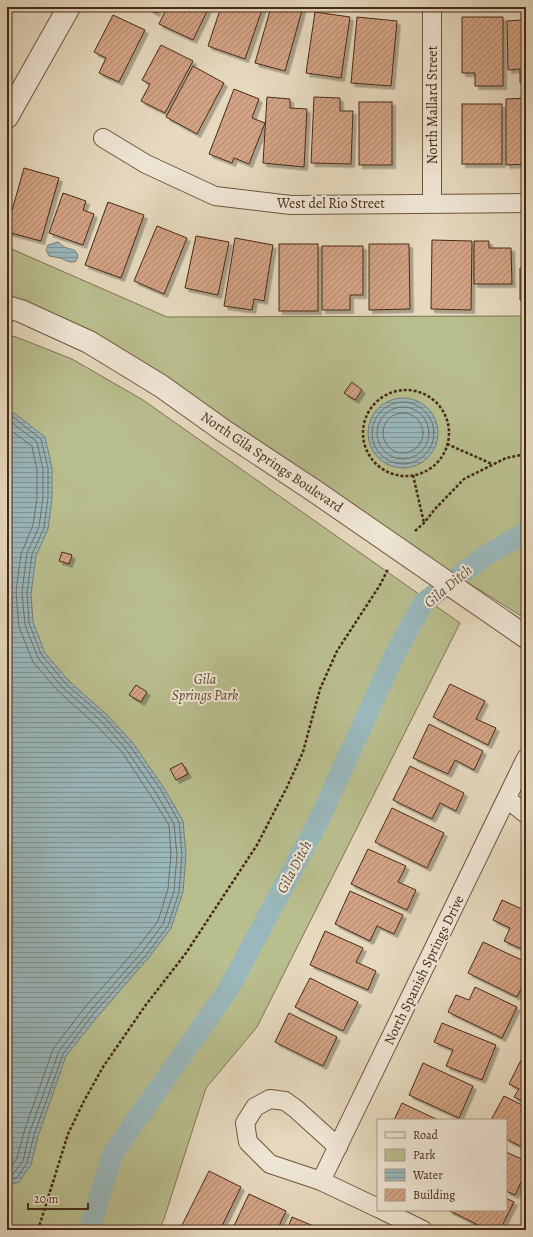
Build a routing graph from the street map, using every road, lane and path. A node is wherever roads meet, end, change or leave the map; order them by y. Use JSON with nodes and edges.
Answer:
{"nodes":[{"id":1,"x":69,"y":7,"type":"edge"},
{"id":2,"x":432,"y":7,"type":"edge"},
{"id":3,"x":7,"y":117,"type":"edge"},
{"id":4,"x":102,"y":138,"type":"dead end"},
{"id":5,"x":432,"y":203,"type":"junction"},
{"id":6,"x":526,"y":203,"type":"edge"},
{"id":7,"x":7,"y":306,"type":"edge"},
{"id":8,"x":447,"y":444,"type":"junction"},
{"id":9,"x":526,"y":454,"type":"edge"},
{"id":10,"x":492,"y":465,"type":"junction"},
{"id":11,"x":413,"y":475,"type":"junction"},
{"id":12,"x":424,"y":523,"type":"junction"},
{"id":13,"x":414,"y":531,"type":"dead end"},
{"id":14,"x":388,"y":569,"type":"dead end"},
{"id":15,"x":526,"y":637,"type":"edge"},
{"id":16,"x":526,"y":758,"type":"edge"},
{"id":17,"x":507,"y":799,"type":"junction"},
{"id":18,"x":526,"y":814,"type":"edge"},
{"id":19,"x":338,"y":1147,"type":"junction"},
{"id":20,"x":321,"y":1181,"type":"junction"},
{"id":21,"x":377,"y":1208,"type":"edge"},
{"id":22,"x":384,"y":1211,"type":"edge"},
{"id":23,"x":38,"y":1230,"type":"edge"},
{"id":24,"x":423,"y":1230,"type":"edge"}],
"edges":[{"from":1,"to":3,"type":"street"},
{"from":2,"to":5,"type":"street","name":"North Mallard Street"},
{"from":4,"to":5,"type":"street","name":"West del Rio Street"},
{"from":5,"to":6,"type":"street","name":"West del Rio Street"},
{"from":7,"to":15,"type":"street","name":"North Gila Springs Boulevard"},
{"from":8,"to":10,"type":"path"},
{"from":8,"to":11,"type":"path"},
{"from":8,"to":11,"type":"path"},
{"from":9,"to":10,"type":"path"},
{"from":10,"to":12,"type":"path"},
{"from":11,"to":12,"type":"path"},
{"from":12,"to":13,"type":"path"},
{"from":14,"to":23,"type":"path"},
{"from":16,"to":17,"type":"street","name":"North Spanish Springs Drive"},
{"from":17,"to":18,"type":"street"},
{"from":17,"to":19,"type":"street","name":"North Spanish Springs Drive"},
{"from":19,"to":20,"type":"street","name":"North Spanish Springs Drive"},
{"from":19,"to":20,"type":"street"},
{"from":20,"to":21,"type":"street"},
{"from":22,"to":24,"type":"street"}]}
